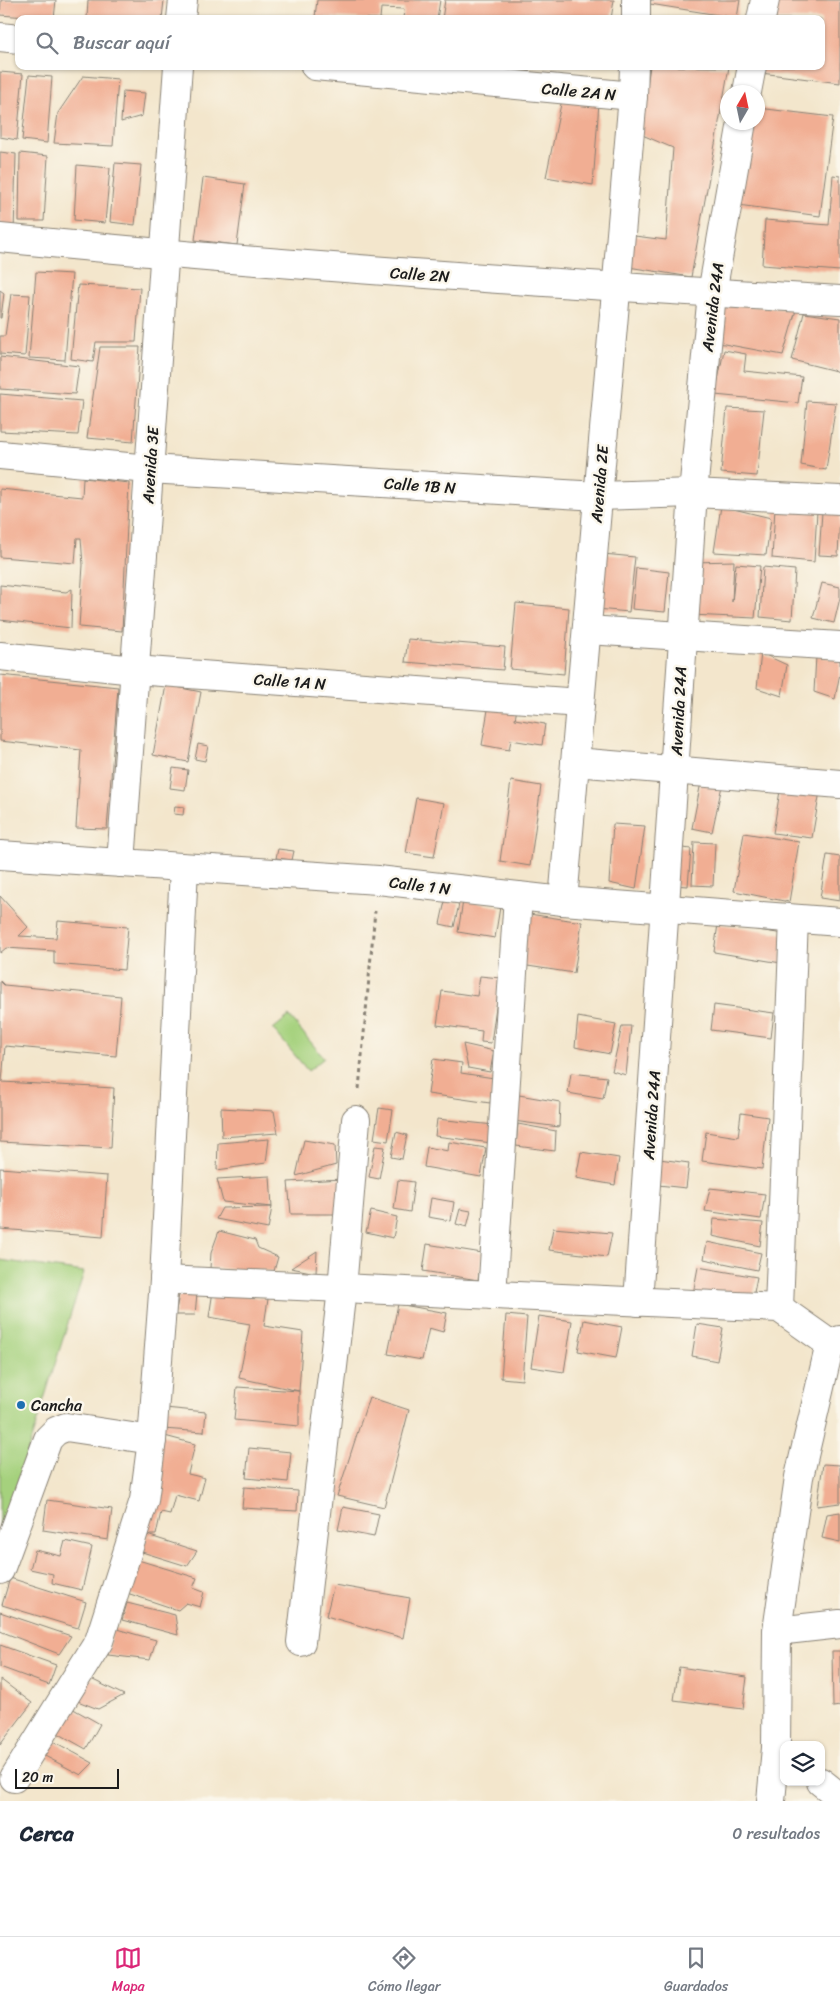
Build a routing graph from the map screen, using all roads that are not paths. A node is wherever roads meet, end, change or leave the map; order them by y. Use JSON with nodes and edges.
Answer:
{"nodes":[{"id":1,"x":183,"y":0,"type":"edge"},
{"id":2,"x":636,"y":0,"type":"edge"},
{"id":3,"x":765,"y":0,"type":"edge"},
{"id":4,"x":181,"y":15,"type":"edge"},
{"id":5,"x":636,"y":15,"type":"edge"},
{"id":6,"x":762,"y":15,"type":"edge"},
{"id":7,"x":0,"y":37,"type":"edge"},
{"id":8,"x":15,"y":39,"type":"edge"},
{"id":9,"x":178,"y":70,"type":"edge"},
{"id":10,"x":357,"y":70,"type":"edge"},
{"id":11,"x":634,"y":70,"type":"edge"},
{"id":12,"x":751,"y":70,"type":"edge"},
{"id":13,"x":748,"y":85,"type":"edge"},
{"id":14,"x":633,"y":96,"type":"junction"},
{"id":15,"x":741,"y":130,"type":"edge"},
{"id":16,"x":0,"y":238,"type":"edge"},
{"id":17,"x":165,"y":255,"type":"junction"},
{"id":18,"x":616,"y":288,"type":"junction"},
{"id":19,"x":712,"y":293,"type":"junction"},
{"id":20,"x":840,"y":300,"type":"edge"},
{"id":21,"x":0,"y":455,"type":"edge"},
{"id":22,"x":149,"y":469,"type":"junction"},
{"id":23,"x":693,"y":493,"type":"junction"},
{"id":24,"x":598,"y":496,"type":"junction"},
{"id":25,"x":840,"y":500,"type":"edge"},
{"id":26,"x":587,"y":630,"type":"junction"},
{"id":27,"x":682,"y":636,"type":"junction"},
{"id":28,"x":840,"y":646,"type":"edge"},
{"id":29,"x":0,"y":656,"type":"edge"},
{"id":30,"x":135,"y":670,"type":"junction"},
{"id":31,"x":580,"y":703,"type":"junction"},
{"id":32,"x":575,"y":762,"type":"junction"},
{"id":33,"x":675,"y":770,"type":"junction"},
{"id":34,"x":840,"y":784,"type":"edge"},
{"id":35,"x":0,"y":855,"type":"edge"},
{"id":36,"x":121,"y":863,"type":"junction"},
{"id":37,"x":184,"y":868,"type":"junction"},
{"id":38,"x":518,"y":896,"type":"junction"},
{"id":39,"x":563,"y":901,"type":"junction"},
{"id":40,"x":666,"y":908,"type":"junction"},
{"id":41,"x":794,"y":919,"type":"junction"},
{"id":42,"x":840,"y":922,"type":"edge"},
{"id":43,"x":356,"y":1120,"type":"road end"},
{"id":44,"x":164,"y":1280,"type":"junction"},
{"id":45,"x":342,"y":1289,"type":"junction"},
{"id":46,"x":492,"y":1295,"type":"junction"},
{"id":47,"x":638,"y":1302,"type":"junction"},
{"id":48,"x":779,"y":1308,"type":"junction"},
{"id":49,"x":835,"y":1342,"type":"edge"},
{"id":50,"x":152,"y":1440,"type":"junction"},
{"id":51,"x":0,"y":1570,"type":"edge"},
{"id":52,"x":840,"y":1624,"type":"edge"},
{"id":53,"x":777,"y":1631,"type":"junction"},
{"id":54,"x":302,"y":1642,"type":"dead end"},
{"id":55,"x":780,"y":1751,"type":"edge"},
{"id":56,"x":14,"y":1778,"type":"dead end"},
{"id":57,"x":825,"y":1785,"type":"edge"},
{"id":58,"x":840,"y":1797,"type":"edge"},
{"id":59,"x":771,"y":1801,"type":"edge"}],
"edges":[{"from":1,"to":4,"type":"street"},
{"from":2,"to":5,"type":"street"},
{"from":3,"to":6,"type":"street"},
{"from":7,"to":8,"type":"street"},
{"from":9,"to":17,"type":"street","name":"Avenida 3E"},
{"from":10,"to":14,"type":"street","name":"Calle 2A N"},
{"from":11,"to":14,"type":"street","name":"Avenida 2E"},
{"from":12,"to":13,"type":"street"},
{"from":14,"to":18,"type":"street","name":"Avenida 2E"},
{"from":15,"to":19,"type":"street","name":"Avenida 24A"},
{"from":16,"to":17,"type":"street","name":"Calle 2N"},
{"from":17,"to":18,"type":"street","name":"Calle 2N"},
{"from":17,"to":22,"type":"street","name":"Avenida 3E"},
{"from":18,"to":19,"type":"street","name":"Calle 2N"},
{"from":18,"to":24,"type":"street","name":"Avenida 2E"},
{"from":19,"to":20,"type":"street","name":"Calle 2N"},
{"from":19,"to":23,"type":"street","name":"Avenida 24A"},
{"from":21,"to":22,"type":"street","name":"Calle 1B N"},
{"from":22,"to":24,"type":"street","name":"Calle 1B N"},
{"from":22,"to":30,"type":"street","name":"Avenida 3E"},
{"from":23,"to":24,"type":"street","name":"Calle 1B N"},
{"from":23,"to":25,"type":"street","name":"Calle 1B N"},
{"from":23,"to":27,"type":"street","name":"Avenida 24A"},
{"from":24,"to":26,"type":"street","name":"Avenida 2E"},
{"from":26,"to":27,"type":"street"},
{"from":26,"to":31,"type":"street","name":"Avenida 2E"},
{"from":27,"to":28,"type":"street"},
{"from":27,"to":33,"type":"street","name":"Avenida 24A"},
{"from":29,"to":30,"type":"street","name":"Calle 1A N"},
{"from":30,"to":31,"type":"street","name":"Calle 1A N"},
{"from":30,"to":36,"type":"street","name":"Avenida 3E"},
{"from":31,"to":32,"type":"street","name":"Avenida 2E"},
{"from":32,"to":33,"type":"street"},
{"from":32,"to":39,"type":"street","name":"Avenida 2E"},
{"from":33,"to":34,"type":"street"},
{"from":33,"to":40,"type":"street","name":"Avenida 24A"},
{"from":35,"to":36,"type":"street","name":"Calle 1 N"},
{"from":36,"to":37,"type":"street","name":"Calle 1 N"},
{"from":37,"to":38,"type":"street","name":"Calle 1 N"},
{"from":37,"to":44,"type":"street"},
{"from":38,"to":39,"type":"street","name":"Calle 1 N"},
{"from":38,"to":46,"type":"street"},
{"from":39,"to":40,"type":"street","name":"Calle 1 N"},
{"from":40,"to":41,"type":"street","name":"Calle 1 N"},
{"from":40,"to":47,"type":"street","name":"Avenida 24A"},
{"from":41,"to":42,"type":"street","name":"Calle 1 N"},
{"from":41,"to":48,"type":"street"},
{"from":43,"to":45,"type":"street"},
{"from":44,"to":45,"type":"street"},
{"from":44,"to":50,"type":"street"},
{"from":45,"to":46,"type":"street"},
{"from":45,"to":54,"type":"street"},
{"from":46,"to":47,"type":"street"},
{"from":47,"to":48,"type":"street"},
{"from":48,"to":49,"type":"street"},
{"from":49,"to":53,"type":"street"},
{"from":50,"to":51,"type":"street"},
{"from":50,"to":56,"type":"street"},
{"from":52,"to":53,"type":"street"},
{"from":53,"to":55,"type":"street"},
{"from":55,"to":59,"type":"street"},
{"from":57,"to":58,"type":"street"}]}
